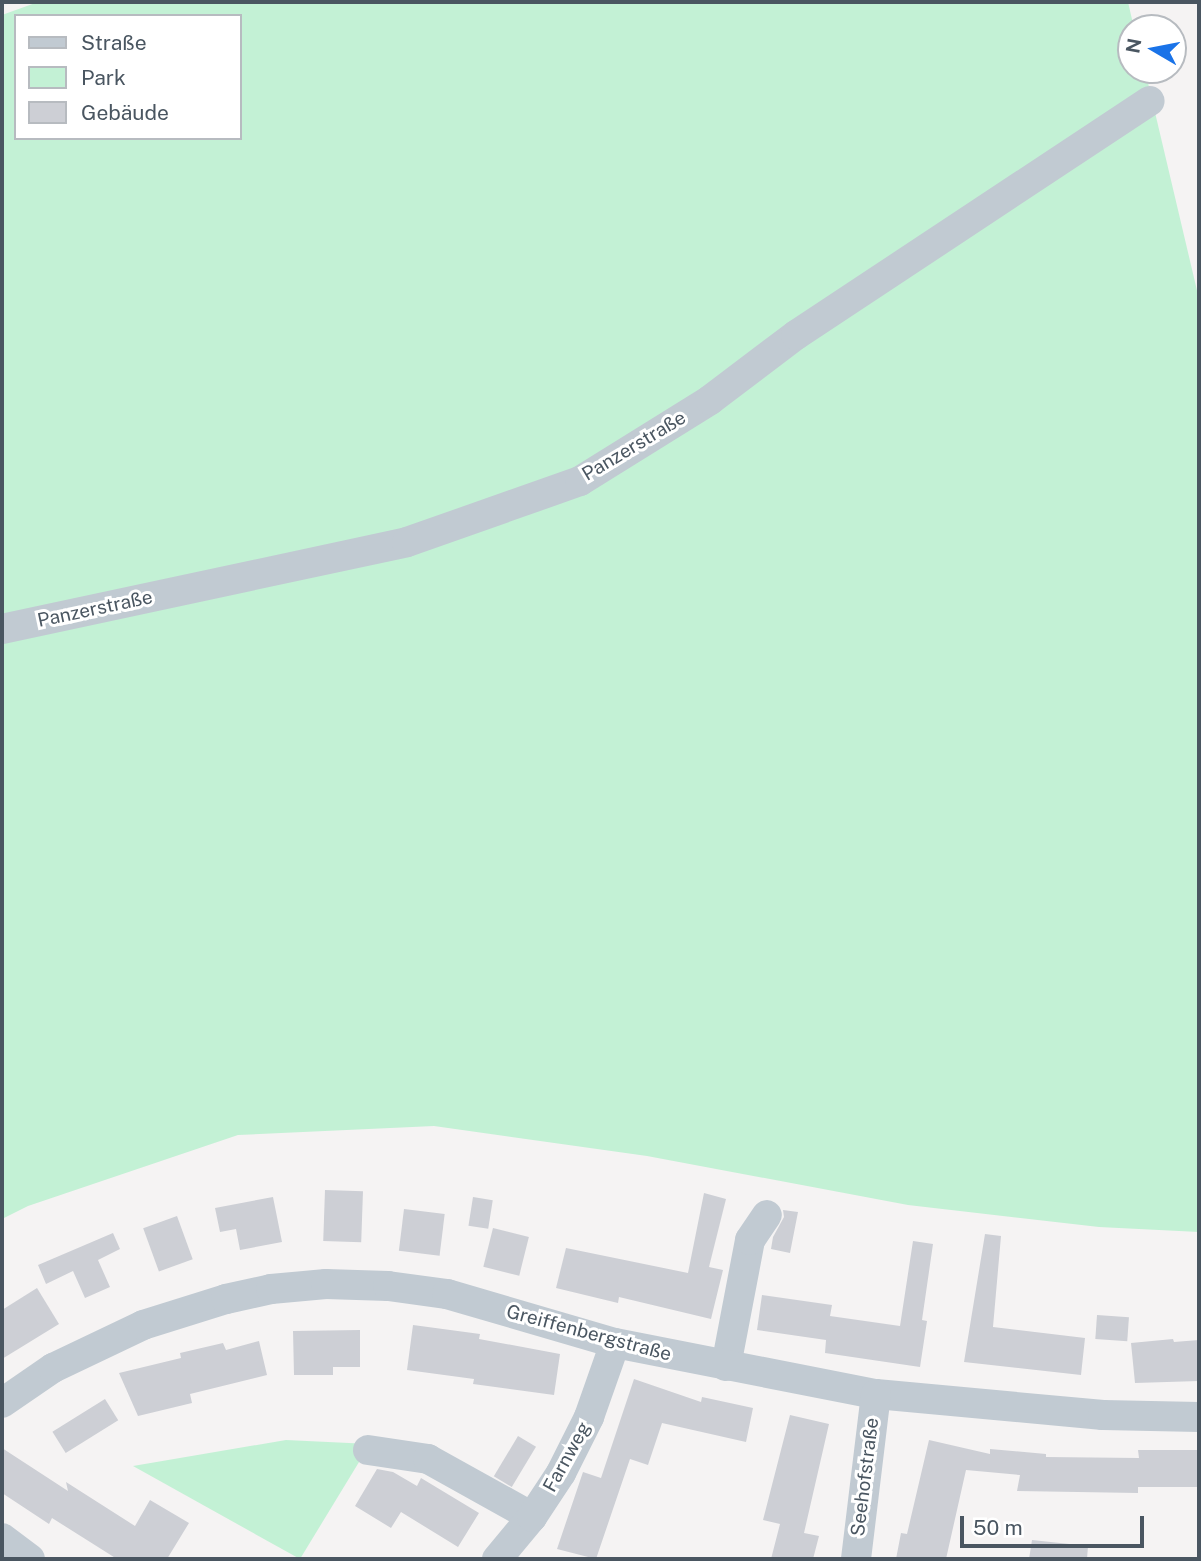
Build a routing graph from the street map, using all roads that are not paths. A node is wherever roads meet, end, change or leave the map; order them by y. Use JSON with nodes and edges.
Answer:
{"nodes":[{"id":1,"x":1149,"y":101,"type":"dead end"},
{"id":2,"x":2,"y":629,"type":"edge"},
{"id":3,"x":767,"y":1215,"type":"dead end"},
{"id":4,"x":615,"y":1343,"type":"junction"},
{"id":5,"x":726,"y":1366,"type":"junction"},
{"id":6,"x":876,"y":1394,"type":"junction"},
{"id":7,"x":2,"y":1403,"type":"edge"},
{"id":8,"x":1199,"y":1417,"type":"edge"},
{"id":9,"x":368,"y":1450,"type":"dead end"},
{"id":10,"x":532,"y":1517,"type":"junction"},
{"id":11,"x":2,"y":1538,"type":"edge"},
{"id":12,"x":30,"y":1559,"type":"edge"},
{"id":13,"x":497,"y":1559,"type":"edge"},
{"id":14,"x":856,"y":1559,"type":"edge"}],
"edges":[{"from":1,"to":2,"type":"street","name":"Panzerstraße"},
{"from":3,"to":5,"type":"street"},
{"from":4,"to":5,"type":"street","name":"Greiffenbergstraße"},
{"from":4,"to":7,"type":"street","name":"Greiffenbergstraße"},
{"from":4,"to":10,"type":"street","name":"Farnweg"},
{"from":5,"to":6,"type":"street","name":"Greiffenbergstraße"},
{"from":6,"to":8,"type":"street","name":"Greiffenbergstraße"},
{"from":6,"to":14,"type":"street","name":"Seehofstraße"},
{"from":9,"to":10,"type":"street"},
{"from":10,"to":13,"type":"street","name":"Farnweg"},
{"from":11,"to":12,"type":"street"}]}
